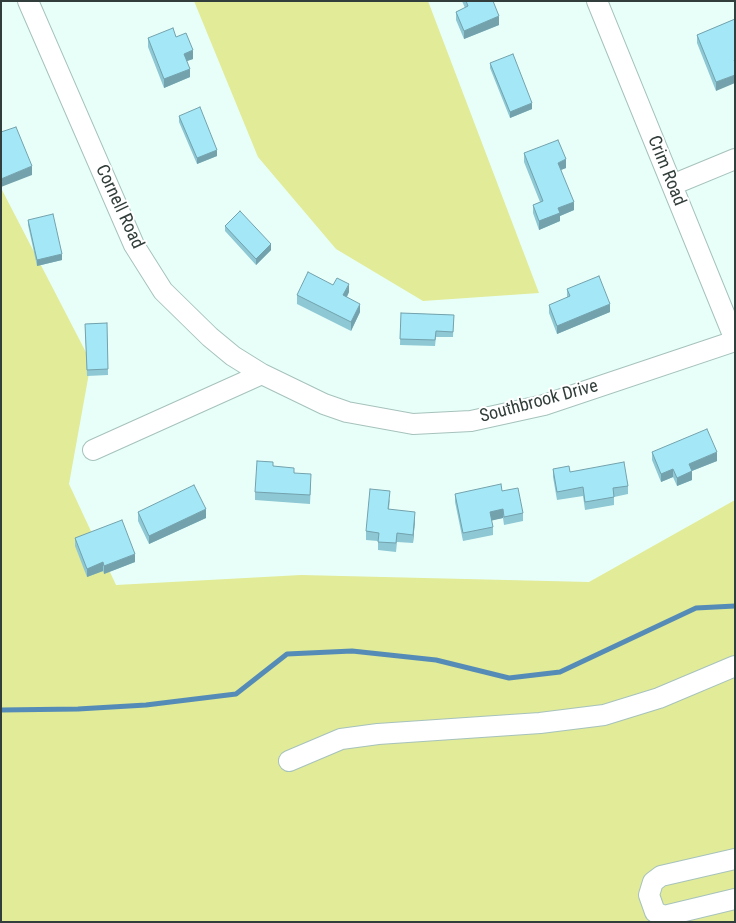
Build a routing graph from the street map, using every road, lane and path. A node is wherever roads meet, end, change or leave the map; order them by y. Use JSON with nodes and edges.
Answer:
{"nodes":[{"id":1,"x":28,"y":1,"type":"edge"},
{"id":2,"x":596,"y":1,"type":"edge"},
{"id":3,"x":735,"y":159,"type":"edge"},
{"id":4,"x":672,"y":185,"type":"junction"},
{"id":5,"x":735,"y":340,"type":"edge"},
{"id":6,"x":262,"y":374,"type":"junction"},
{"id":7,"x":93,"y":450,"type":"dead end"},
{"id":8,"x":735,"y":666,"type":"edge"},
{"id":9,"x":290,"y":761,"type":"dead end"},
{"id":10,"x":735,"y":859,"type":"edge"},
{"id":11,"x":735,"y":899,"type":"edge"}],
"edges":[{"from":1,"to":6,"type":"street","name":"Cornell Road"},
{"from":2,"to":4,"type":"street","name":"Crim Road"},
{"from":3,"to":4,"type":"street"},
{"from":4,"to":5,"type":"street","name":"Crim Road"},
{"from":5,"to":6,"type":"street","name":"Southbrook Drive"},
{"from":6,"to":7,"type":"street"},
{"from":8,"to":9,"type":"street"},
{"from":10,"to":11,"type":"street"}]}
